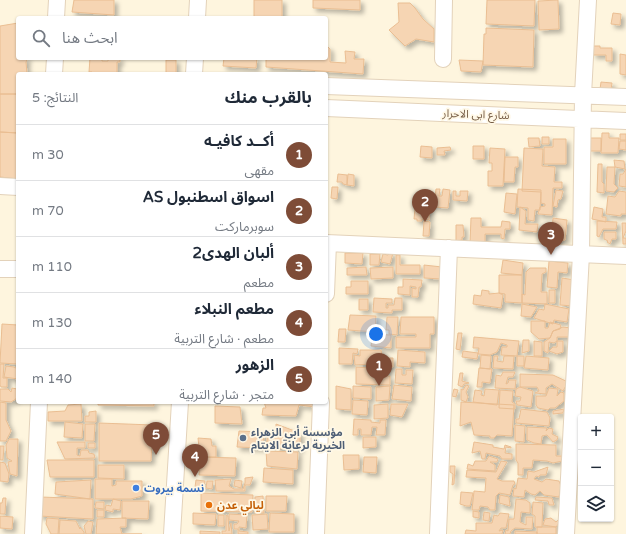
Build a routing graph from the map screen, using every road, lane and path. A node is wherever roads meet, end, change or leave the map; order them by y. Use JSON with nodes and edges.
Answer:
{"nodes":[{"id":1,"x":57,"y":0,"type":"edge"},
{"id":2,"x":198,"y":0,"type":"edge"},
{"id":3,"x":444,"y":0,"type":"edge"},
{"id":4,"x":588,"y":0,"type":"edge"},
{"id":5,"x":56,"y":16,"type":"edge"},
{"id":6,"x":197,"y":16,"type":"edge"},
{"id":7,"x":443,"y":59,"type":"dead end"},
{"id":8,"x":55,"y":60,"type":"edge"},
{"id":9,"x":195,"y":60,"type":"edge"},
{"id":10,"x":54,"y":72,"type":"edge"},
{"id":11,"x":194,"y":72,"type":"edge"},
{"id":12,"x":328,"y":86,"type":"edge"},
{"id":13,"x":583,"y":95,"type":"junction"},
{"id":14,"x":626,"y":97,"type":"edge"},
{"id":15,"x":328,"y":108,"type":"edge"},
{"id":16,"x":582,"y":119,"type":"junction"},
{"id":17,"x":626,"y":121,"type":"edge"},
{"id":18,"x":0,"y":186,"type":"edge"},
{"id":19,"x":16,"y":186,"type":"edge"},
{"id":20,"x":328,"y":243,"type":"edge"},
{"id":21,"x":449,"y":248,"type":"junction"},
{"id":22,"x":581,"y":254,"type":"junction"},
{"id":23,"x":626,"y":256,"type":"edge"},
{"id":24,"x":0,"y":269,"type":"edge"},
{"id":25,"x":16,"y":269,"type":"edge"},
{"id":26,"x":39,"y":404,"type":"edge"},
{"id":27,"x":180,"y":404,"type":"edge"},
{"id":28,"x":321,"y":404,"type":"edge"},
{"id":29,"x":33,"y":534,"type":"edge"},
{"id":30,"x":172,"y":534,"type":"edge"},
{"id":31,"x":316,"y":534,"type":"edge"},
{"id":32,"x":438,"y":534,"type":"edge"},
{"id":33,"x":566,"y":534,"type":"edge"}],
"edges":[{"from":1,"to":5,"type":"street"},
{"from":2,"to":6,"type":"street"},
{"from":3,"to":7,"type":"street"},
{"from":4,"to":13,"type":"street"},
{"from":8,"to":10,"type":"street"},
{"from":9,"to":11,"type":"street"},
{"from":12,"to":13,"type":"street","name":"شارع ابی الاحرار"},
{"from":13,"to":14,"type":"street","name":"شارع ابی الاحرار"},
{"from":13,"to":16,"type":"street"},
{"from":15,"to":16,"type":"street","name":"شارع ابی الاحرار"},
{"from":16,"to":17,"type":"street","name":"شارع ابی الاحرار"},
{"from":16,"to":22,"type":"street"},
{"from":18,"to":19,"type":"street"},
{"from":20,"to":21,"type":"street"},
{"from":21,"to":22,"type":"street"},
{"from":21,"to":32,"type":"street"},
{"from":22,"to":23,"type":"street"},
{"from":22,"to":33,"type":"street"},
{"from":24,"to":25,"type":"street"},
{"from":26,"to":29,"type":"street"},
{"from":27,"to":30,"type":"street"},
{"from":28,"to":31,"type":"street"}]}
